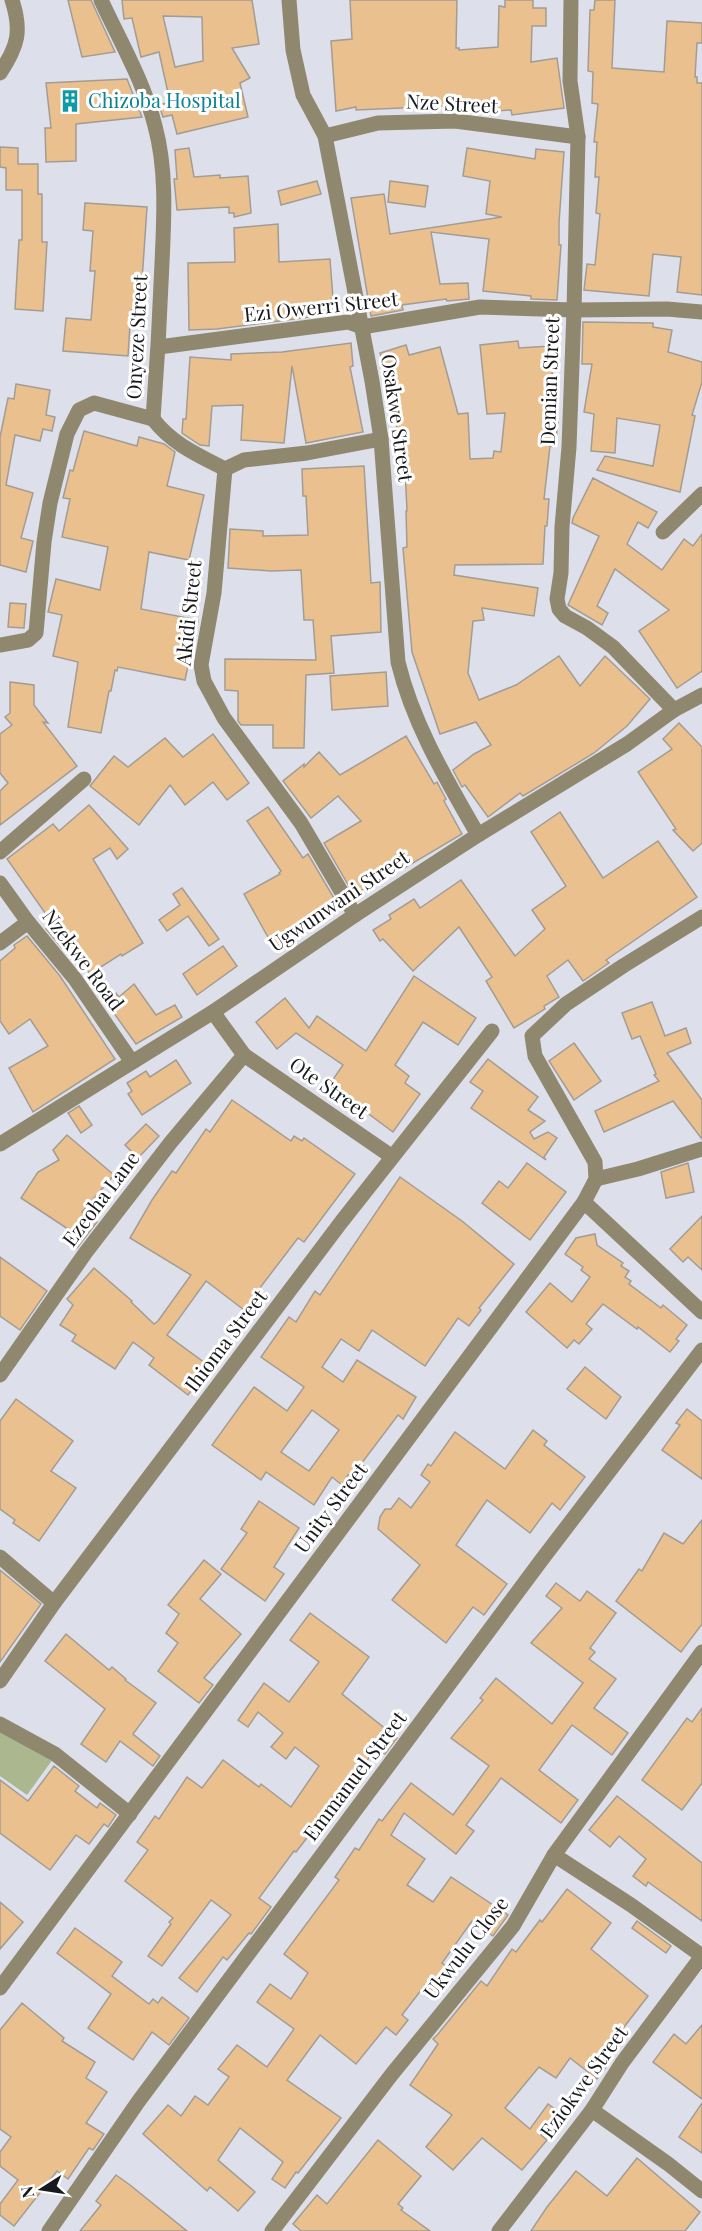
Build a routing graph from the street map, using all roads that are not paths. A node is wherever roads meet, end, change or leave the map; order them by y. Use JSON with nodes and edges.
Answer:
{"nodes":[{"id":1,"x":12,"y":0,"type":"edge"},
{"id":2,"x":101,"y":0,"type":"edge"},
{"id":3,"x":289,"y":0,"type":"edge"},
{"id":4,"x":571,"y":0,"type":"edge"},
{"id":5,"x":0,"y":73,"type":"edge"},
{"id":6,"x":325,"y":136,"type":"junction"},
{"id":7,"x":578,"y":137,"type":"junction"},
{"id":8,"x":574,"y":310,"type":"junction"},
{"id":9,"x":702,"y":312,"type":"edge"},
{"id":10,"x":362,"y":327,"type":"junction"},
{"id":11,"x":159,"y":347,"type":"junction"},
{"id":12,"x":153,"y":419,"type":"junction"},
{"id":13,"x":381,"y":439,"type":"junction"},
{"id":14,"x":225,"y":469,"type":"junction"},
{"id":15,"x":702,"y":494,"type":"edge"},
{"id":16,"x":663,"y":532,"type":"dead end"},
{"id":17,"x":0,"y":645,"type":"edge"},
{"id":18,"x":702,"y":695,"type":"edge"},
{"id":19,"x":674,"y":710,"type":"junction"},
{"id":20,"x":84,"y":779,"type":"dead end"},
{"id":21,"x":478,"y":835,"type":"junction"},
{"id":22,"x":0,"y":852,"type":"edge"},
{"id":23,"x":0,"y":883,"type":"edge"},
{"id":24,"x":356,"y":915,"type":"junction"},
{"id":25,"x":702,"y":917,"type":"edge"},
{"id":26,"x":28,"y":922,"type":"junction"},
{"id":27,"x":0,"y":943,"type":"edge"},
{"id":28,"x":213,"y":1012,"type":"junction"},
{"id":29,"x":492,"y":1031,"type":"dead end"},
{"id":30,"x":244,"y":1054,"type":"junction"},
{"id":31,"x":132,"y":1062,"type":"junction"},
{"id":32,"x":0,"y":1144,"type":"edge"},
{"id":33,"x":702,"y":1149,"type":"edge"},
{"id":34,"x":391,"y":1156,"type":"junction"},
{"id":35,"x":596,"y":1179,"type":"junction"},
{"id":36,"x":584,"y":1202,"type":"junction"},
{"id":37,"x":702,"y":1312,"type":"edge"},
{"id":38,"x":702,"y":1350,"type":"edge"},
{"id":39,"x":0,"y":1375,"type":"edge"},
{"id":40,"x":0,"y":1557,"type":"edge"},
{"id":41,"x":54,"y":1603,"type":"junction"},
{"id":42,"x":702,"y":1652,"type":"edge"},
{"id":43,"x":0,"y":1681,"type":"edge"},
{"id":44,"x":0,"y":1724,"type":"edge"},
{"id":45,"x":130,"y":1814,"type":"junction"},
{"id":46,"x":554,"y":1855,"type":"junction"},
{"id":47,"x":702,"y":1956,"type":"edge"},
{"id":48,"x":0,"y":1988,"type":"edge"},
{"id":49,"x":592,"y":2110,"type":"junction"},
{"id":50,"x":702,"y":2192,"type":"edge"},
{"id":51,"x":49,"y":2231,"type":"edge"},
{"id":52,"x":272,"y":2231,"type":"edge"},
{"id":53,"x":499,"y":2231,"type":"edge"}],
"edges":[{"from":1,"to":5,"type":"street"},
{"from":2,"to":11,"type":"street","name":"Onyeze Street"},
{"from":3,"to":6,"type":"street","name":"Osakwe Street"},
{"from":4,"to":7,"type":"street","name":"Demian Street"},
{"from":6,"to":7,"type":"street","name":"Nze Street"},
{"from":6,"to":10,"type":"street","name":"Osakwe Street"},
{"from":7,"to":8,"type":"street","name":"Demian Street"},
{"from":8,"to":9,"type":"street","name":"Ezi Owerri Street"},
{"from":8,"to":10,"type":"street","name":"Ezi Owerri Street"},
{"from":8,"to":19,"type":"street","name":"Demian Street"},
{"from":10,"to":11,"type":"street","name":"Ezi Owerri Street"},
{"from":10,"to":13,"type":"street","name":"Osakwe Street"},
{"from":11,"to":12,"type":"street","name":"Onyeze Street"},
{"from":12,"to":14,"type":"street"},
{"from":12,"to":17,"type":"street","name":"Onyeze Street"},
{"from":13,"to":14,"type":"street"},
{"from":13,"to":21,"type":"street","name":"Osakwe Street"},
{"from":14,"to":24,"type":"street","name":"Akidi Street"},
{"from":15,"to":16,"type":"street"},
{"from":18,"to":19,"type":"street","name":"Ugwunwani Street"},
{"from":19,"to":21,"type":"street","name":"Ugwunwani Street"},
{"from":20,"to":22,"type":"street"},
{"from":21,"to":24,"type":"street","name":"Ugwunwani Street"},
{"from":23,"to":26,"type":"street","name":"Nzekwe Road"},
{"from":24,"to":28,"type":"street","name":"Ugwunwani Street"},
{"from":25,"to":35,"type":"street"},
{"from":26,"to":27,"type":"street"},
{"from":26,"to":31,"type":"street","name":"Nzekwe Road"},
{"from":28,"to":30,"type":"street","name":"Ote Street"},
{"from":28,"to":31,"type":"street","name":"Ugwunwani Street"},
{"from":29,"to":34,"type":"street","name":"Ihioma Street"},
{"from":30,"to":34,"type":"street","name":"Ote Street"},
{"from":30,"to":39,"type":"street","name":"Ezeoha Lane"},
{"from":31,"to":32,"type":"street","name":"Ugwunwani Street"},
{"from":33,"to":35,"type":"street"},
{"from":34,"to":41,"type":"street","name":"Ihioma Street"},
{"from":35,"to":36,"type":"street","name":"Unity Street"},
{"from":36,"to":37,"type":"street"},
{"from":36,"to":45,"type":"street","name":"Unity Street"},
{"from":38,"to":51,"type":"street","name":"Emmanuel Street"},
{"from":40,"to":41,"type":"street"},
{"from":41,"to":43,"type":"street","name":"Ihioma Street"},
{"from":42,"to":46,"type":"street","name":"Ukwulu Close"},
{"from":44,"to":45,"type":"street"},
{"from":45,"to":48,"type":"street","name":"Unity Street"},
{"from":46,"to":47,"type":"street"},
{"from":46,"to":52,"type":"street","name":"Ukwulu Close"},
{"from":47,"to":49,"type":"street","name":"Eziokwe Street"},
{"from":49,"to":50,"type":"street"},
{"from":49,"to":53,"type":"street","name":"Eziokwe Street"}]}
